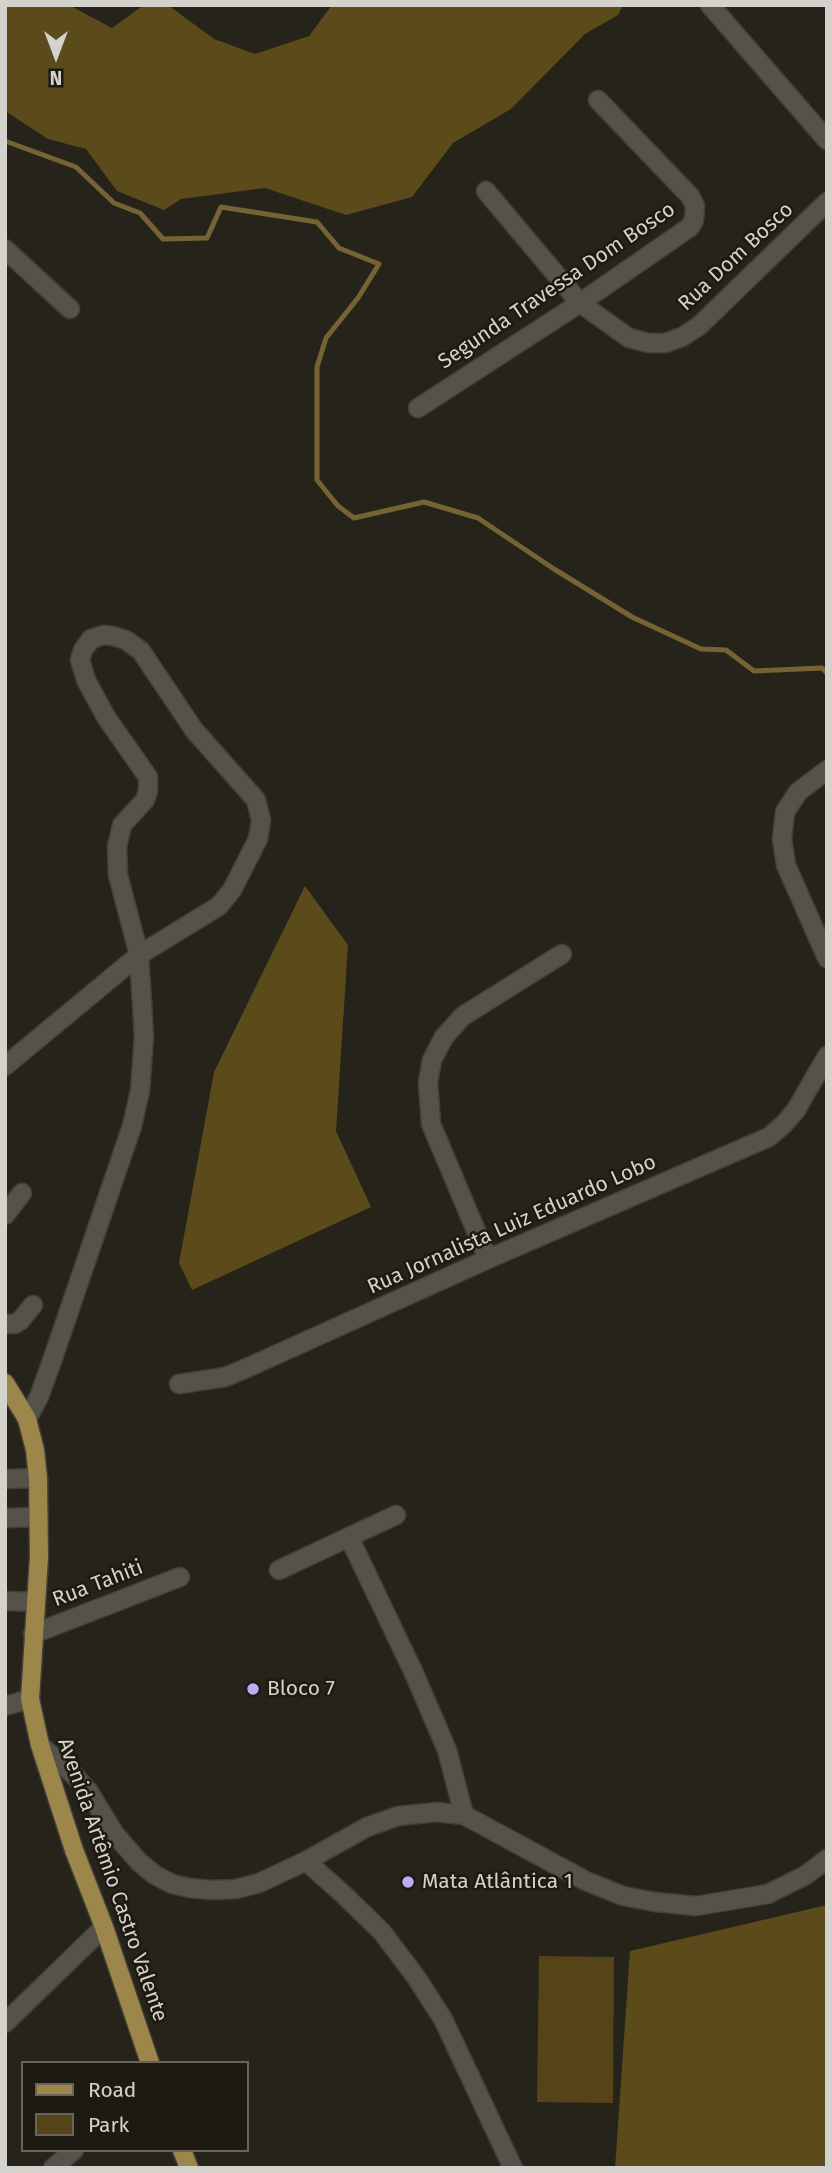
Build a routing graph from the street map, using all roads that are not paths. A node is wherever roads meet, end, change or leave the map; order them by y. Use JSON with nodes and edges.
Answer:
{"nodes":[{"id":1,"x":710,"y":5,"type":"edge"},
{"id":2,"x":597,"y":100,"type":"dead end"},
{"id":3,"x":827,"y":140,"type":"edge"},
{"id":4,"x":486,"y":191,"type":"dead end"},
{"id":5,"x":827,"y":202,"type":"edge"},
{"id":6,"x":5,"y":249,"type":"edge"},
{"id":7,"x":580,"y":303,"type":"junction"},
{"id":8,"x":70,"y":309,"type":"dead end"},
{"id":9,"x":418,"y":408,"type":"dead end"},
{"id":10,"x":827,"y":770,"type":"edge"},
{"id":11,"x":562,"y":954,"type":"dead end"},
{"id":12,"x":139,"y":955,"type":"junction"},
{"id":13,"x":827,"y":958,"type":"edge"},
{"id":14,"x":827,"y":1056,"type":"edge"},
{"id":15,"x":5,"y":1066,"type":"edge"},
{"id":16,"x":22,"y":1193,"type":"dead end"},
{"id":17,"x":5,"y":1215,"type":"edge"},
{"id":18,"x":488,"y":1259,"type":"junction"},
{"id":19,"x":33,"y":1306,"type":"dead end"},
{"id":20,"x":5,"y":1324,"type":"edge"},
{"id":21,"x":5,"y":1383,"type":"edge"},
{"id":22,"x":179,"y":1384,"type":"dead end"},
{"id":23,"x":27,"y":1419,"type":"junction"},
{"id":24,"x":38,"y":1478,"type":"junction"},
{"id":25,"x":5,"y":1479,"type":"edge"},
{"id":26,"x":396,"y":1515,"type":"dead end"},
{"id":27,"x":38,"y":1517,"type":"junction"},
{"id":28,"x":5,"y":1518,"type":"edge"},
{"id":29,"x":349,"y":1537,"type":"junction"},
{"id":30,"x":279,"y":1570,"type":"dead end"},
{"id":31,"x":180,"y":1577,"type":"dead end"},
{"id":32,"x":5,"y":1601,"type":"edge"},
{"id":33,"x":36,"y":1602,"type":"junction"},
{"id":34,"x":33,"y":1633,"type":"junction"},
{"id":35,"x":30,"y":1699,"type":"junction"},
{"id":36,"x":5,"y":1706,"type":"edge"},
{"id":37,"x":40,"y":1745,"type":"junction"},
{"id":38,"x":464,"y":1815,"type":"junction"},
{"id":39,"x":827,"y":1859,"type":"edge"},
{"id":40,"x":306,"y":1861,"type":"junction"},
{"id":41,"x":104,"y":1927,"type":"junction"},
{"id":42,"x":5,"y":2022,"type":"edge"},
{"id":43,"x":149,"y":2061,"type":"edge"},
{"id":44,"x":72,"y":2152,"type":"edge"},
{"id":45,"x":53,"y":2168,"type":"edge"},
{"id":46,"x":513,"y":2168,"type":"edge"}],
"edges":[{"from":1,"to":3,"type":"street"},
{"from":2,"to":7,"type":"street","name":"Segunda Travessa Dom Bosco"},
{"from":4,"to":7,"type":"street","name":"Rua Dom Bosco"},
{"from":5,"to":7,"type":"street","name":"Rua Dom Bosco"},
{"from":6,"to":8,"type":"street"},
{"from":7,"to":9,"type":"street","name":"Segunda Travessa Dom Bosco"},
{"from":10,"to":13,"type":"street"},
{"from":11,"to":18,"type":"street"},
{"from":12,"to":12,"type":"street"},
{"from":12,"to":15,"type":"street"},
{"from":12,"to":23,"type":"street"},
{"from":14,"to":18,"type":"street","name":"Rua Jornalista Luiz Eduardo Lobo"},
{"from":16,"to":17,"type":"street"},
{"from":18,"to":22,"type":"street","name":"Rua Jornalista Luiz Eduardo Lobo"},
{"from":19,"to":20,"type":"street"},
{"from":21,"to":23,"type":"main road","name":"Avenida Artêmio Castro Valente"},
{"from":23,"to":24,"type":"main road","name":"Avenida Artêmio Castro Valente"},
{"from":24,"to":25,"type":"street"},
{"from":24,"to":27,"type":"main road","name":"Avenida Artêmio Castro Valente"},
{"from":26,"to":29,"type":"street"},
{"from":27,"to":28,"type":"street"},
{"from":27,"to":33,"type":"main road","name":"Avenida Artêmio Castro Valente"},
{"from":29,"to":30,"type":"street"},
{"from":29,"to":38,"type":"street"},
{"from":31,"to":34,"type":"street","name":"Rua Tahiti"},
{"from":32,"to":33,"type":"street"},
{"from":33,"to":34,"type":"main road","name":"Avenida Artêmio Castro Valente"},
{"from":34,"to":35,"type":"main road","name":"Avenida Artêmio Castro Valente"},
{"from":35,"to":36,"type":"street"},
{"from":35,"to":37,"type":"main road","name":"Avenida Artêmio Castro Valente"},
{"from":37,"to":40,"type":"street"},
{"from":37,"to":41,"type":"main road","name":"Avenida Artêmio Castro Valente"},
{"from":38,"to":39,"type":"street"},
{"from":38,"to":40,"type":"street"},
{"from":40,"to":46,"type":"street"},
{"from":41,"to":42,"type":"street"},
{"from":41,"to":43,"type":"main road","name":"Avenida Artêmio Castro Valente"},
{"from":44,"to":45,"type":"street"}]}
